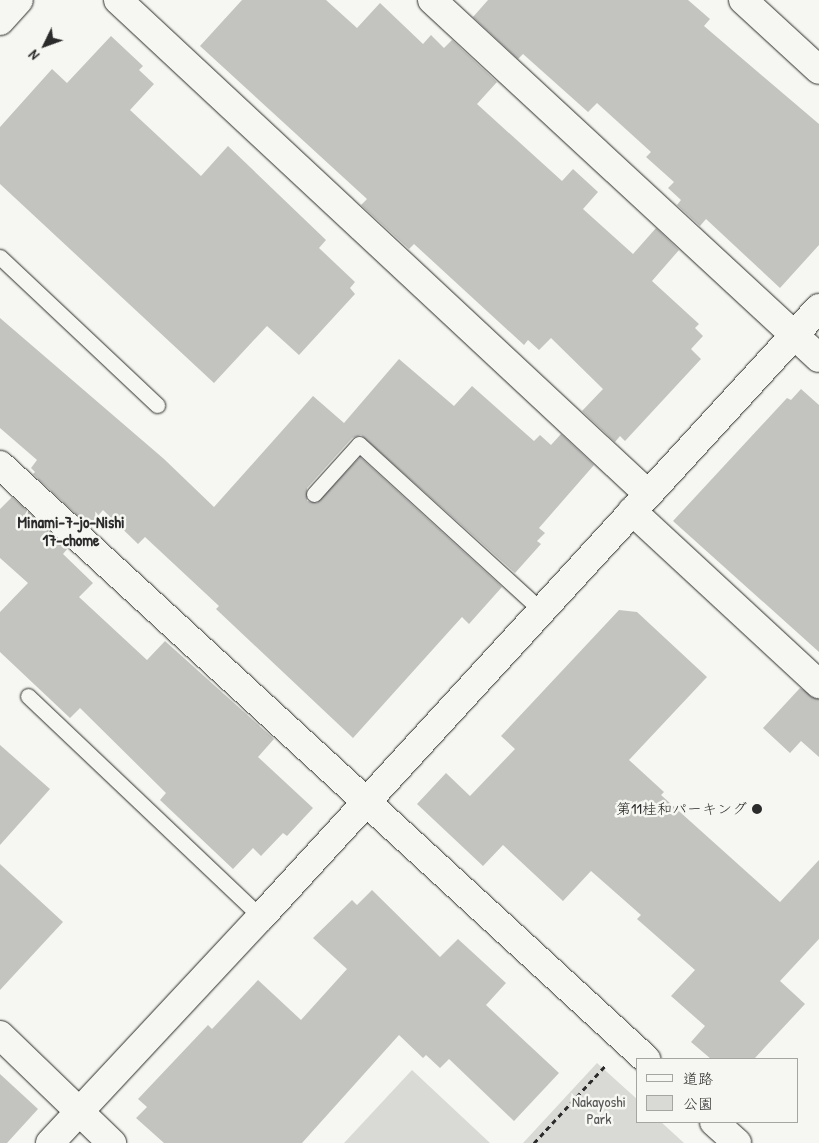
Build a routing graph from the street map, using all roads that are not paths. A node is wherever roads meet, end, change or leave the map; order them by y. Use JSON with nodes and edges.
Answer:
{"nodes":[{"id":1,"x":19,"y":0,"type":"edge"},
{"id":2,"x":118,"y":0,"type":"edge"},
{"id":3,"x":432,"y":0,"type":"edge"},
{"id":4,"x":743,"y":0,"type":"edge"},
{"id":5,"x":0,"y":21,"type":"edge"},
{"id":6,"x":819,"y":70,"type":"edge"},
{"id":7,"x":0,"y":257,"type":"edge"},
{"id":8,"x":819,"y":308,"type":"edge"},
{"id":9,"x":794,"y":335,"type":"junction"},
{"id":10,"x":819,"y":358,"type":"edge"},
{"id":11,"x":157,"y":405,"type":"dead end"},
{"id":12,"x":0,"y":465,"type":"edge"},
{"id":13,"x":314,"y":494,"type":"dead end"},
{"id":14,"x":640,"y":502,"type":"junction"},
{"id":15,"x":541,"y":610,"type":"junction"},
{"id":16,"x":819,"y":684,"type":"edge"},
{"id":17,"x":28,"y":696,"type":"dead end"},
{"id":18,"x":365,"y":802,"type":"junction"},
{"id":19,"x":262,"y":917,"type":"junction"},
{"id":20,"x":0,"y":1035,"type":"edge"},
{"id":21,"x":645,"y":1058,"type":"edge"},
{"id":22,"x":78,"y":1112,"type":"junction"},
{"id":23,"x":715,"y":1123,"type":"edge"},
{"id":24,"x":50,"y":1143,"type":"edge"},
{"id":25,"x":112,"y":1143,"type":"edge"},
{"id":26,"x":737,"y":1143,"type":"edge"}],
"edges":[{"from":1,"to":5,"type":"street"},
{"from":2,"to":14,"type":"street"},
{"from":3,"to":9,"type":"street"},
{"from":4,"to":6,"type":"street"},
{"from":7,"to":11,"type":"lane"},
{"from":8,"to":9,"type":"street"},
{"from":9,"to":10,"type":"street"},
{"from":9,"to":14,"type":"street"},
{"from":12,"to":18,"type":"street"},
{"from":13,"to":15,"type":"lane"},
{"from":14,"to":15,"type":"street"},
{"from":14,"to":16,"type":"street"},
{"from":15,"to":18,"type":"street"},
{"from":17,"to":19,"type":"lane"},
{"from":18,"to":19,"type":"street"},
{"from":18,"to":21,"type":"street"},
{"from":19,"to":22,"type":"street"},
{"from":20,"to":22,"type":"street"},
{"from":22,"to":24,"type":"street"},
{"from":22,"to":25,"type":"street"},
{"from":23,"to":26,"type":"street"}]}
